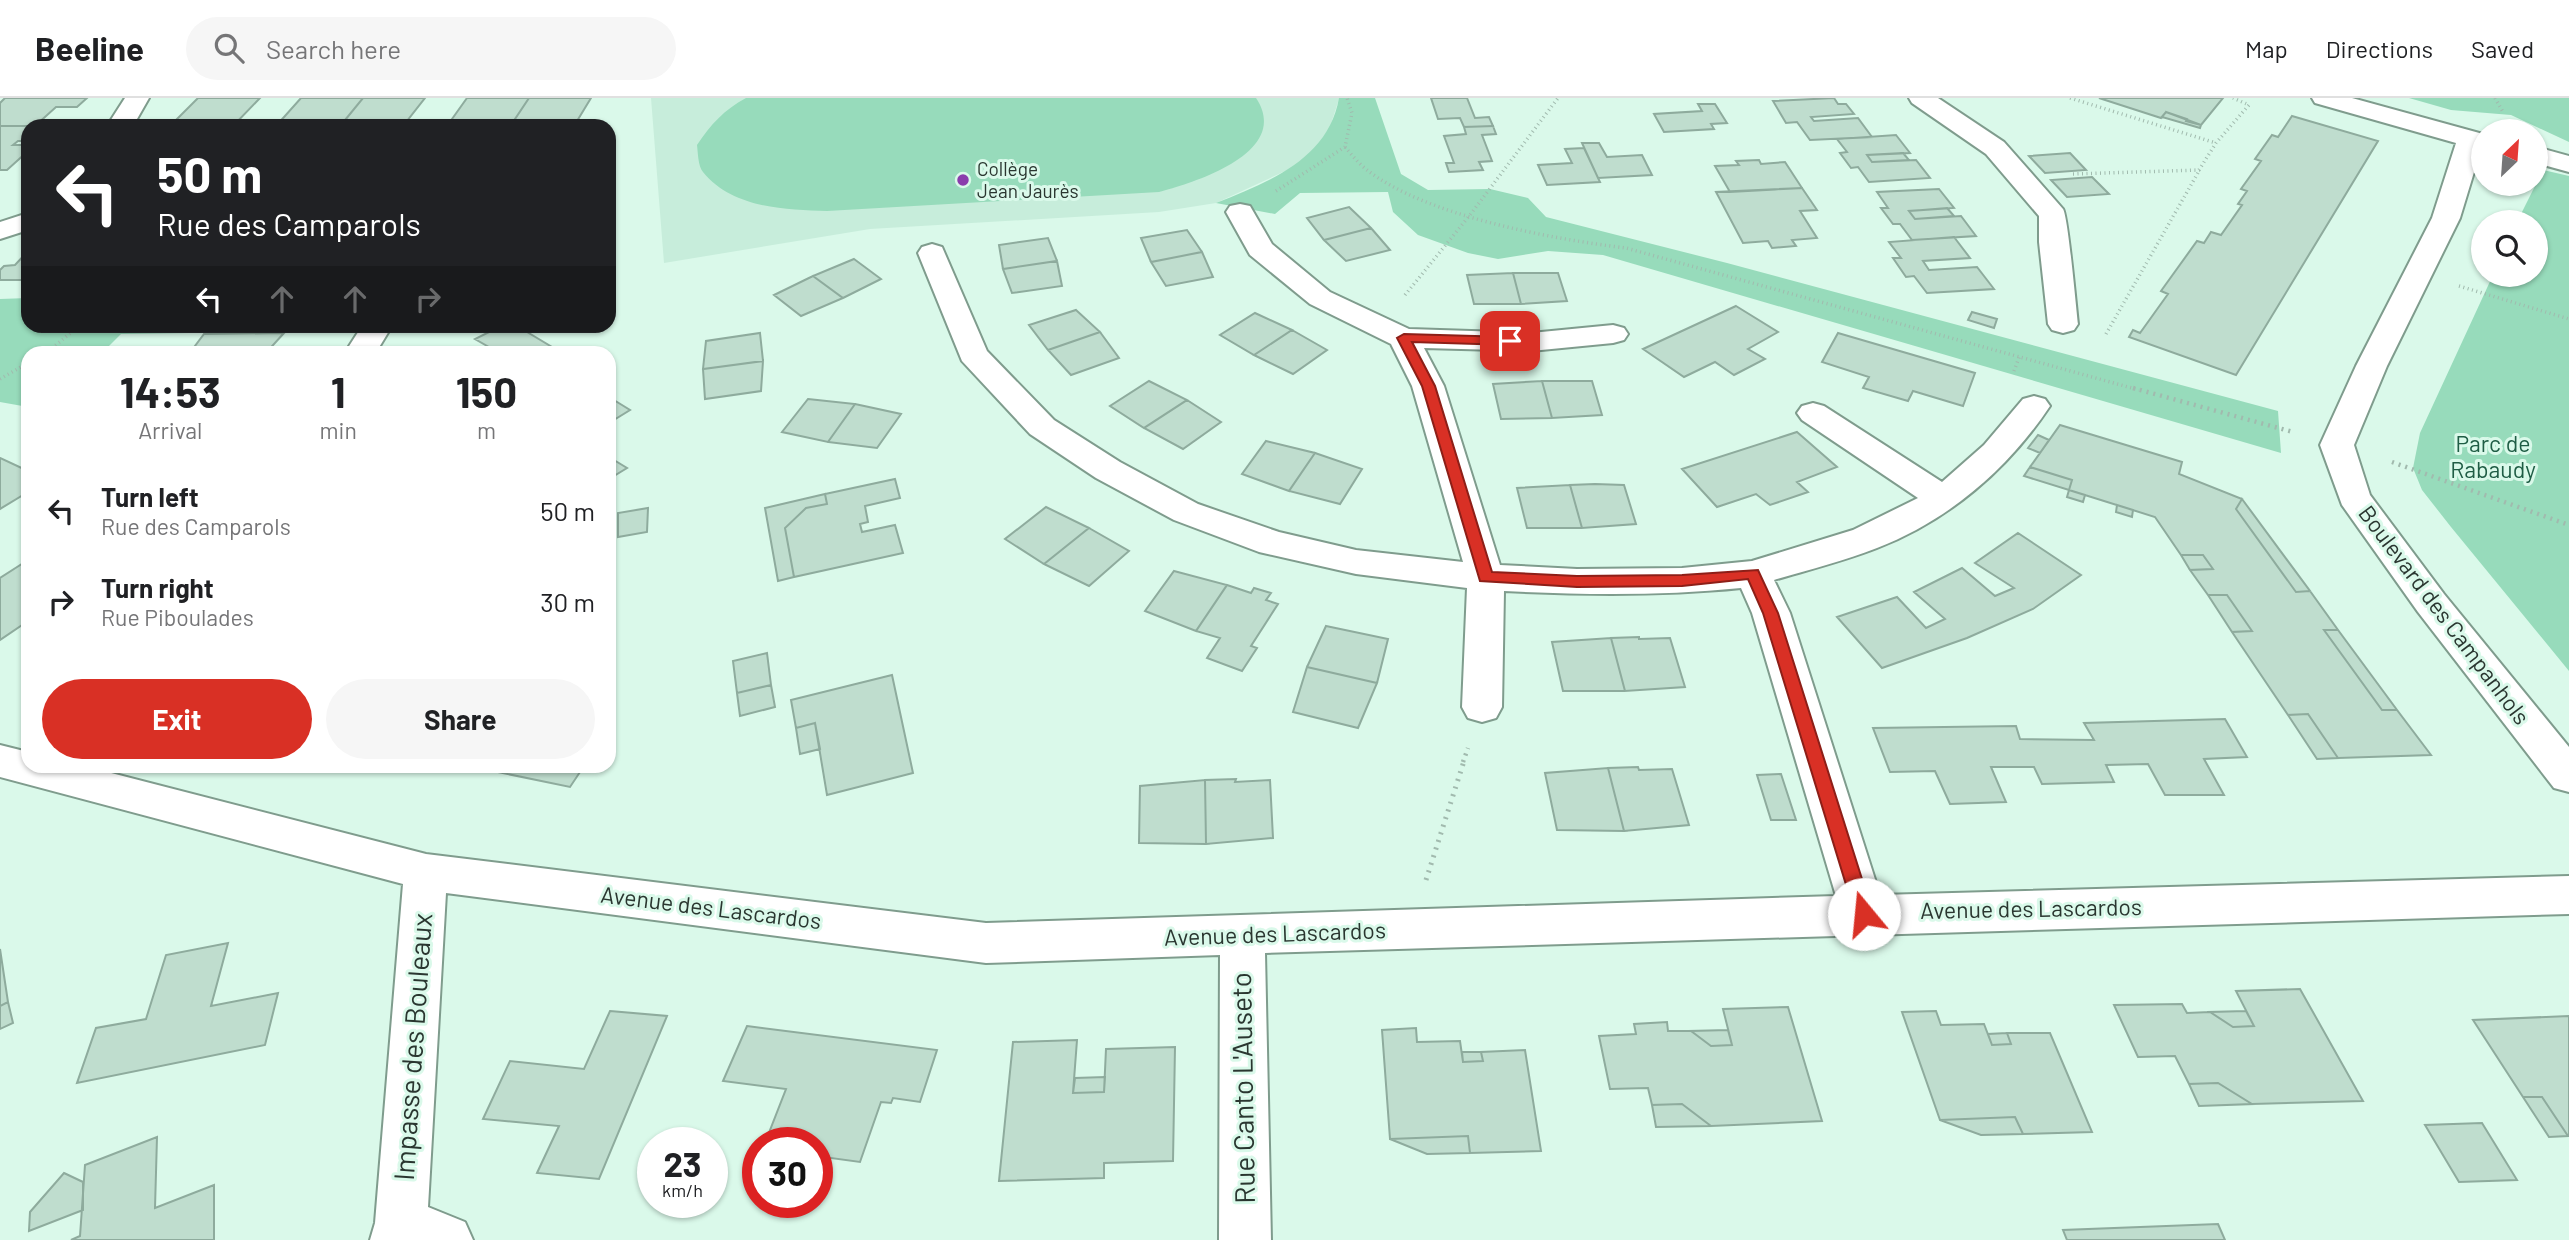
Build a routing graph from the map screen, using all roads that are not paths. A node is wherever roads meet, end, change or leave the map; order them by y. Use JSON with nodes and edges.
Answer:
{"nodes":[{"id":1,"x":137,"y":98,"type":"edge"},
{"id":2,"x":1921,"y":98,"type":"edge"},
{"id":3,"x":2324,"y":98,"type":"edge"},
{"id":4,"x":124,"y":119,"type":"edge"},
{"id":5,"x":2471,"y":138,"type":"edge"},
{"id":6,"x":2471,"y":156,"type":"edge"},
{"id":7,"x":2548,"y":158,"type":"edge"},
{"id":8,"x":2569,"y":164,"type":"edge"},
{"id":9,"x":1240,"y":212,"type":"road end"},
{"id":10,"x":21,"y":224,"type":"edge"},
{"id":11,"x":0,"y":231,"type":"edge"},
{"id":12,"x":932,"y":253,"type":"dead end"},
{"id":13,"x":2063,"y":324,"type":"road end"},
{"id":14,"x":1613,"y":334,"type":"dead end"},
{"id":15,"x":1404,"y":338,"type":"junction"},
{"id":16,"x":2034,"y":406,"type":"dead end"},
{"id":17,"x":1813,"y":413,"type":"dead end"},
{"id":18,"x":1944,"y":499,"type":"junction"},
{"id":19,"x":1753,"y":574,"type":"junction"},
{"id":20,"x":1486,"y":577,"type":"junction"},
{"id":21,"x":1482,"y":707,"type":"road end"},
{"id":22,"x":0,"y":761,"type":"edge"},
{"id":23,"x":21,"y":766,"type":"edge"},
{"id":24,"x":46,"y":773,"type":"edge"},
{"id":25,"x":2569,"y":776,"type":"edge"},
{"id":26,"x":426,"y":872,"type":"junction"},
{"id":27,"x":2569,"y":895,"type":"edge"},
{"id":28,"x":1864,"y":914,"type":"junction"},
{"id":29,"x":1242,"y":935,"type":"junction"},
{"id":30,"x":415,"y":1234,"type":"edge"},
{"id":31,"x":1245,"y":1240,"type":"edge"}],
"edges":[{"from":1,"to":4,"type":"street"},
{"from":2,"to":13,"type":"street"},
{"from":3,"to":5,"type":"street"},
{"from":6,"to":25,"type":"street","name":"Boulevard des Campanhols"},
{"from":7,"to":8,"type":"street"},
{"from":9,"to":15,"type":"street"},
{"from":10,"to":11,"type":"street"},
{"from":12,"to":20,"type":"street"},
{"from":14,"to":15,"type":"street"},
{"from":15,"to":20,"type":"street"},
{"from":16,"to":18,"type":"street"},
{"from":17,"to":18,"type":"street"},
{"from":18,"to":19,"type":"street"},
{"from":19,"to":20,"type":"street"},
{"from":19,"to":28,"type":"street"},
{"from":20,"to":21,"type":"street"},
{"from":22,"to":23,"type":"street","name":"Avenue des Lascardos"},
{"from":24,"to":26,"type":"street","name":"Avenue des Lascardos"},
{"from":26,"to":29,"type":"street","name":"Avenue des Lascardos"},
{"from":26,"to":30,"type":"street","name":"Impasse des Bouleaux"},
{"from":27,"to":28,"type":"street","name":"Avenue des Lascardos"},
{"from":28,"to":29,"type":"street","name":"Avenue des Lascardos"},
{"from":29,"to":31,"type":"street","name":"Rue Canto L'Auseto"}]}
